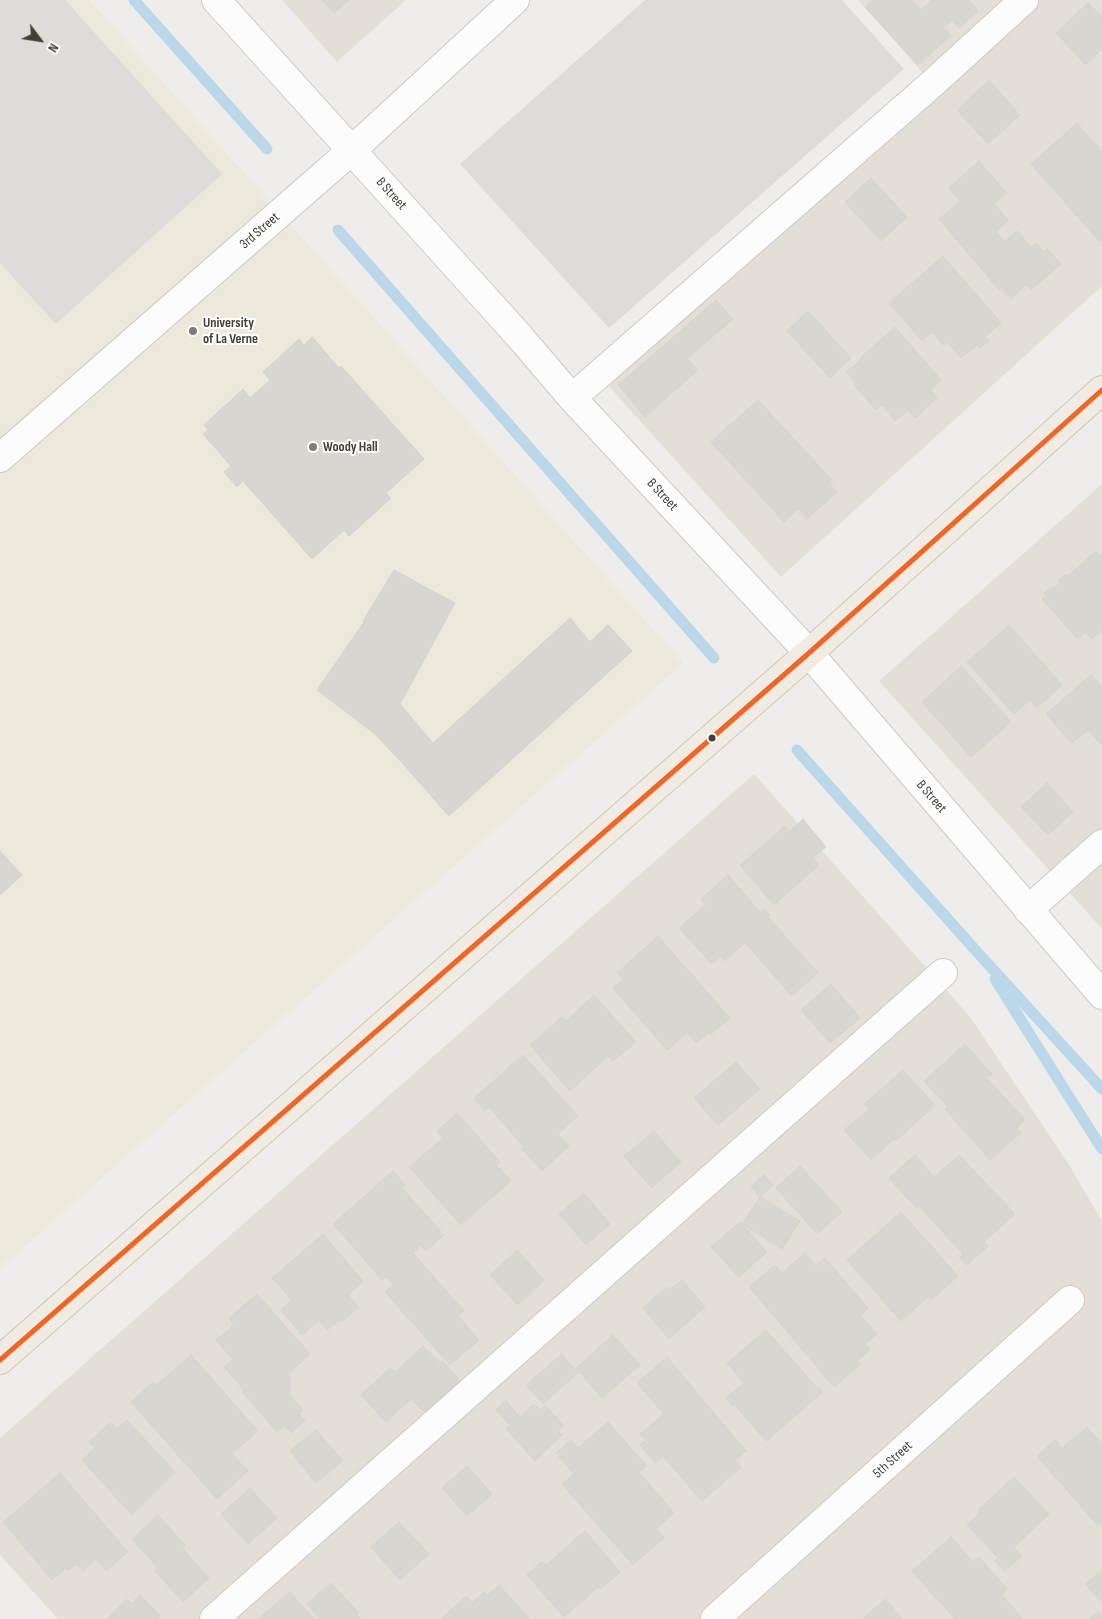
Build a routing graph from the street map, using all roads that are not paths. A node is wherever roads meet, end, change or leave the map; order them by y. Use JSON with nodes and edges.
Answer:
{"nodes":[{"id":1,"x":216,"y":0,"type":"edge"},
{"id":2,"x":515,"y":0,"type":"edge"},
{"id":3,"x":1024,"y":0,"type":"edge"},
{"id":4,"x":352,"y":150,"type":"junction"},
{"id":5,"x":1102,"y":390,"type":"edge"},
{"id":6,"x":572,"y":398,"type":"junction"},
{"id":7,"x":0,"y":458,"type":"edge"},
{"id":8,"x":808,"y":653,"type":"junction"},
{"id":9,"x":1102,"y":844,"type":"edge"},
{"id":10,"x":1028,"y":910,"type":"junction"},
{"id":11,"x":943,"y":973,"type":"dead end"},
{"id":12,"x":1102,"y":995,"type":"edge"},
{"id":13,"x":1070,"y":1300,"type":"dead end"},
{"id":14,"x":0,"y":1360,"type":"edge"},
{"id":15,"x":214,"y":1619,"type":"edge"},
{"id":16,"x":715,"y":1619,"type":"edge"}],
"edges":[{"from":1,"to":4,"type":"street","name":"B Street"},
{"from":2,"to":4,"type":"street","name":"3rd Street"},
{"from":3,"to":6,"type":"street"},
{"from":4,"to":6,"type":"street","name":"B Street"},
{"from":4,"to":7,"type":"street","name":"3rd Street"},
{"from":5,"to":8,"type":"main road"},
{"from":6,"to":8,"type":"street","name":"B Street"},
{"from":8,"to":10,"type":"street","name":"B Street"},
{"from":8,"to":14,"type":"main road"},
{"from":9,"to":10,"type":"street"},
{"from":10,"to":12,"type":"street","name":"B Street"},
{"from":11,"to":15,"type":"street"},
{"from":13,"to":16,"type":"street","name":"5th Street"}]}
